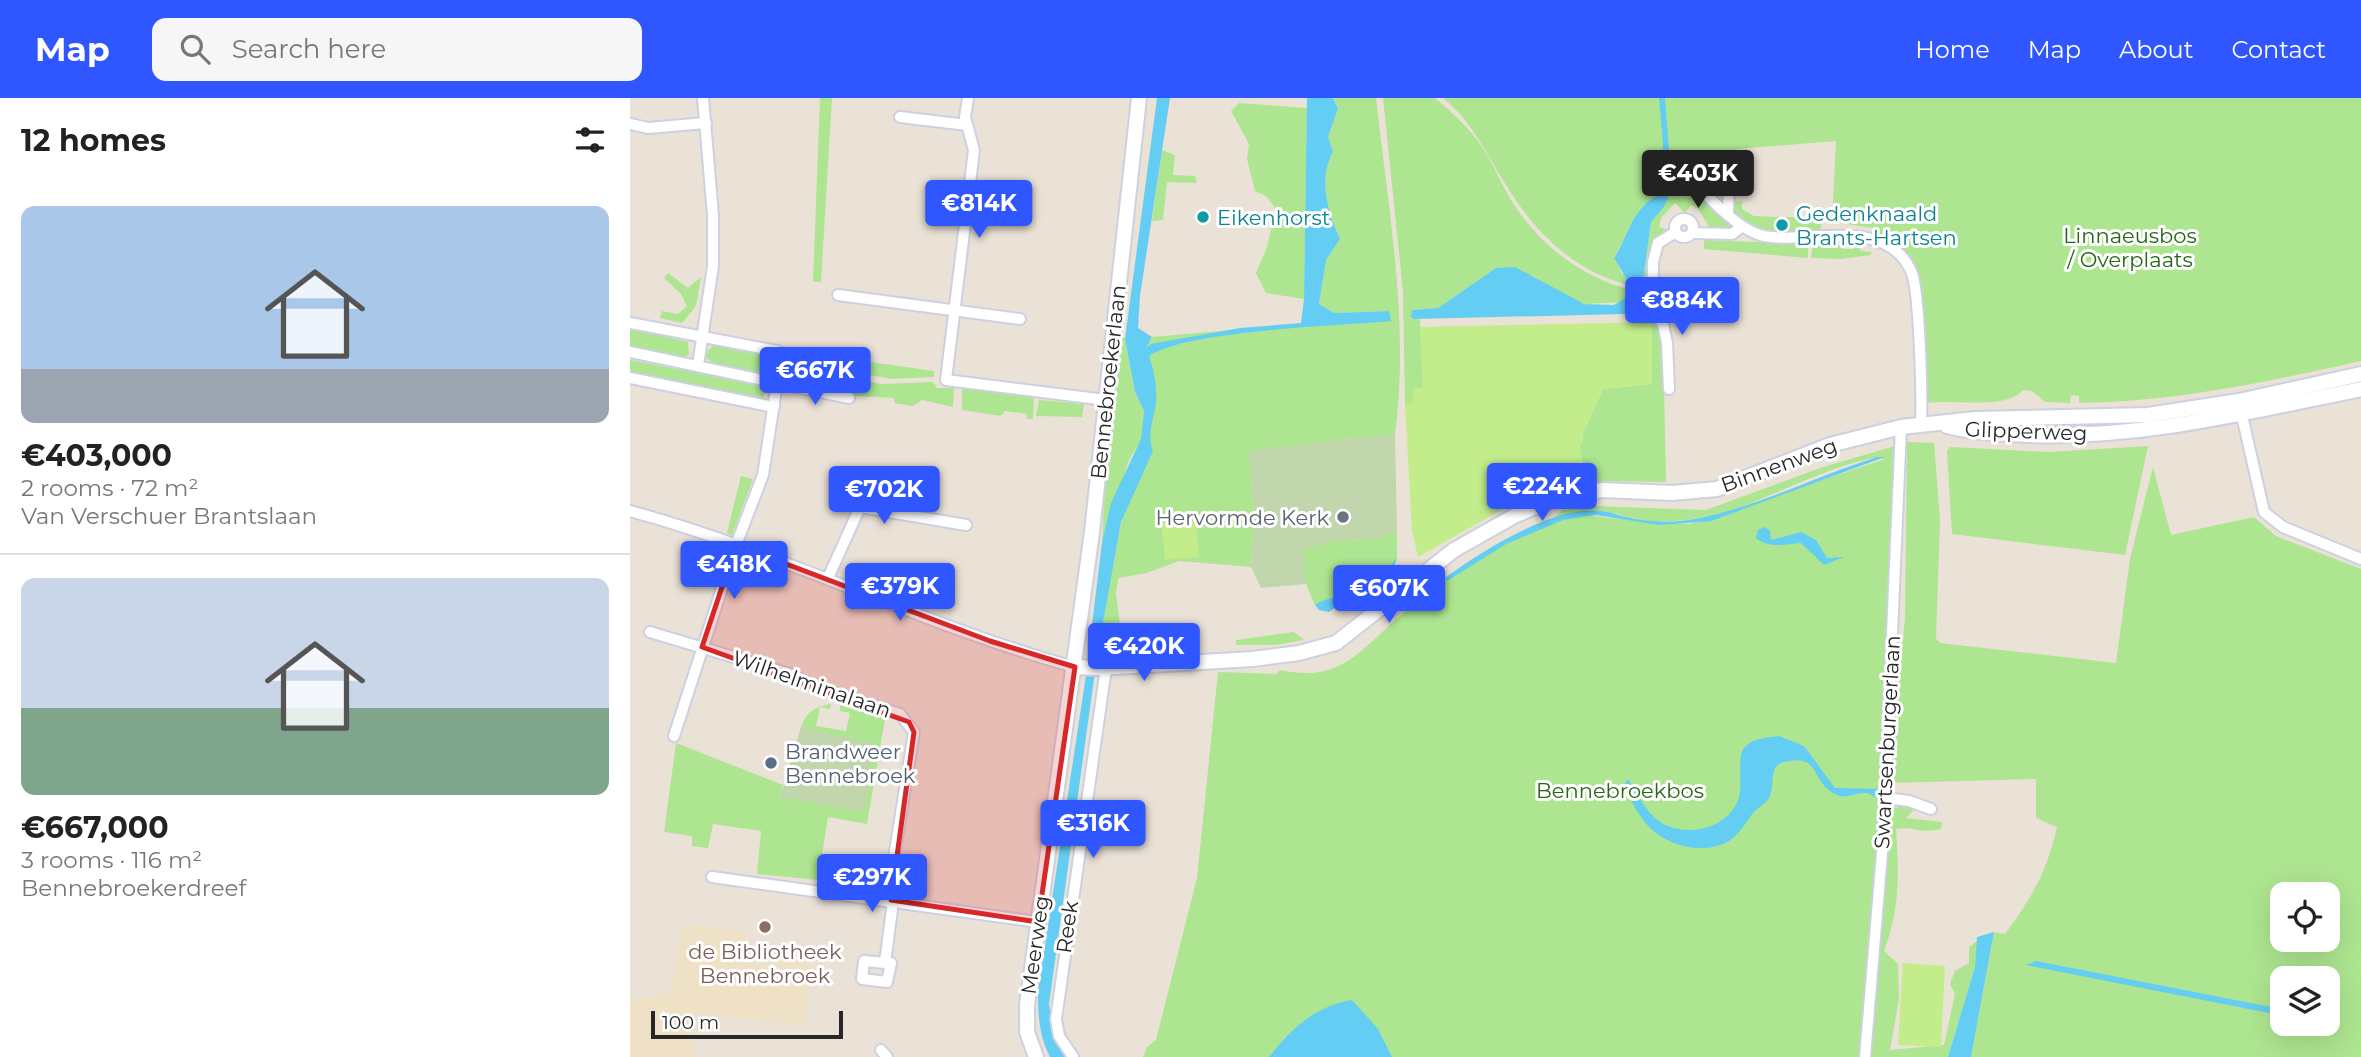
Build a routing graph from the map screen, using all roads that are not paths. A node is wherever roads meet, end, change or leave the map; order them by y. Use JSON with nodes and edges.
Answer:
{"nodes":[{"id":1,"x":703,"y":98,"type":"edge"},
{"id":2,"x":968,"y":98,"type":"edge"},
{"id":3,"x":1139,"y":98,"type":"edge"},
{"id":4,"x":900,"y":117,"type":"dead end"},
{"id":5,"x":706,"y":123,"type":"junction"},
{"id":6,"x":630,"y":124,"type":"edge"},
{"id":7,"x":967,"y":125,"type":"junction"},
{"id":8,"x":1728,"y":212,"type":"dead end"},
{"id":9,"x":1741,"y":227,"type":"junction"},
{"id":10,"x":1676,"y":232,"type":"junction"},
{"id":11,"x":1692,"y":233,"type":"junction"},
{"id":12,"x":838,"y":295,"type":"dead end"},
{"id":13,"x":953,"y":311,"type":"junction"},
{"id":14,"x":1020,"y":319,"type":"dead end"},
{"id":15,"x":630,"y":323,"type":"edge"},
{"id":16,"x":701,"y":338,"type":"junction"},
{"id":17,"x":630,"y":352,"type":"edge"},
{"id":18,"x":698,"y":365,"type":"junction"},
{"id":19,"x":2361,"y":374,"type":"edge"},
{"id":20,"x":630,"y":378,"type":"edge"},
{"id":21,"x":777,"y":383,"type":"junction"},
{"id":22,"x":1669,"y":389,"type":"dead end"},
{"id":23,"x":2361,"y":389,"type":"edge"},
{"id":24,"x":849,"y":398,"type":"dead end"},
{"id":25,"x":1106,"y":400,"type":"junction"},
{"id":26,"x":774,"y":407,"type":"junction"},
{"id":27,"x":2240,"y":407,"type":"junction"},
{"id":28,"x":1922,"y":425,"type":"junction"},
{"id":29,"x":1942,"y":425,"type":"joint"},
{"id":30,"x":1901,"y":427,"type":"junction"},
{"id":31,"x":630,"y":511,"type":"edge"},
{"id":32,"x":966,"y":525,"type":"dead end"},
{"id":33,"x":736,"y":545,"type":"junction"},
{"id":34,"x":2361,"y":559,"type":"edge"},
{"id":35,"x":828,"y":578,"type":"junction"},
{"id":36,"x":650,"y":632,"type":"dead end"},
{"id":37,"x":702,"y":647,"type":"junction"},
{"id":38,"x":1091,"y":667,"type":"junction"},
{"id":39,"x":674,"y":736,"type":"dead end"},
{"id":40,"x":1885,"y":798,"type":"junction"},
{"id":41,"x":1931,"y":809,"type":"dead end"},
{"id":42,"x":712,"y":877,"type":"dead end"},
{"id":43,"x":891,"y":900,"type":"junction"},
{"id":44,"x":1038,"y":922,"type":"junction"},
{"id":45,"x":885,"y":963,"type":"dead end"},
{"id":46,"x":1036,"y":1057,"type":"edge"},
{"id":47,"x":1073,"y":1057,"type":"edge"},
{"id":48,"x":1865,"y":1057,"type":"edge"}],
"edges":[{"from":1,"to":5,"type":"street"},
{"from":2,"to":7,"type":"street"},
{"from":3,"to":25,"type":"street","name":"Bennebroekerlaan"},
{"from":4,"to":7,"type":"street"},
{"from":5,"to":6,"type":"street"},
{"from":5,"to":16,"type":"street"},
{"from":7,"to":13,"type":"street"},
{"from":8,"to":9,"type":"street"},
{"from":9,"to":11,"type":"street"},
{"from":9,"to":28,"type":"street"},
{"from":10,"to":11,"type":"street"},
{"from":10,"to":11,"type":"street"},
{"from":10,"to":22,"type":"street"},
{"from":12,"to":13,"type":"street"},
{"from":13,"to":14,"type":"street"},
{"from":13,"to":25,"type":"street"},
{"from":15,"to":16,"type":"street"},
{"from":16,"to":18,"type":"street"},
{"from":16,"to":21,"type":"street"},
{"from":17,"to":18,"type":"street"},
{"from":18,"to":21,"type":"street"},
{"from":19,"to":27,"type":"street","name":"Glipperweg"},
{"from":20,"to":26,"type":"street"},
{"from":21,"to":24,"type":"street"},
{"from":21,"to":26,"type":"street"},
{"from":23,"to":27,"type":"street","name":"Glipperweg"},
{"from":25,"to":38,"type":"street","name":"Bennebroekerlaan"},
{"from":26,"to":33,"type":"street"},
{"from":27,"to":29,"type":"street","name":"Glipperweg"},
{"from":27,"to":34,"type":"street"},
{"from":28,"to":29,"type":"street","name":"Binnenweg"},
{"from":28,"to":30,"type":"street","name":"Binnenweg"},
{"from":30,"to":38,"type":"street","name":"Binnenweg"},
{"from":30,"to":40,"type":"street","name":"Swartsenburgerlaan"},
{"from":31,"to":33,"type":"street"},
{"from":32,"to":35,"type":"street"},
{"from":33,"to":35,"type":"street"},
{"from":33,"to":37,"type":"street"},
{"from":35,"to":38,"type":"street"},
{"from":36,"to":37,"type":"street","name":"Wilhelminalaan"},
{"from":37,"to":39,"type":"street"},
{"from":37,"to":43,"type":"street","name":"Wilhelminalaan"},
{"from":38,"to":44,"type":"street","name":"Meerweg"},
{"from":38,"to":47,"type":"street","name":"Reek"},
{"from":40,"to":41,"type":"street"},
{"from":40,"to":48,"type":"street","name":"Swartsenburgerlaan"},
{"from":42,"to":43,"type":"street"},
{"from":43,"to":44,"type":"street"},
{"from":43,"to":45,"type":"street","name":"Wilhelminalaan"},
{"from":44,"to":46,"type":"street","name":"Meerweg"}]}
